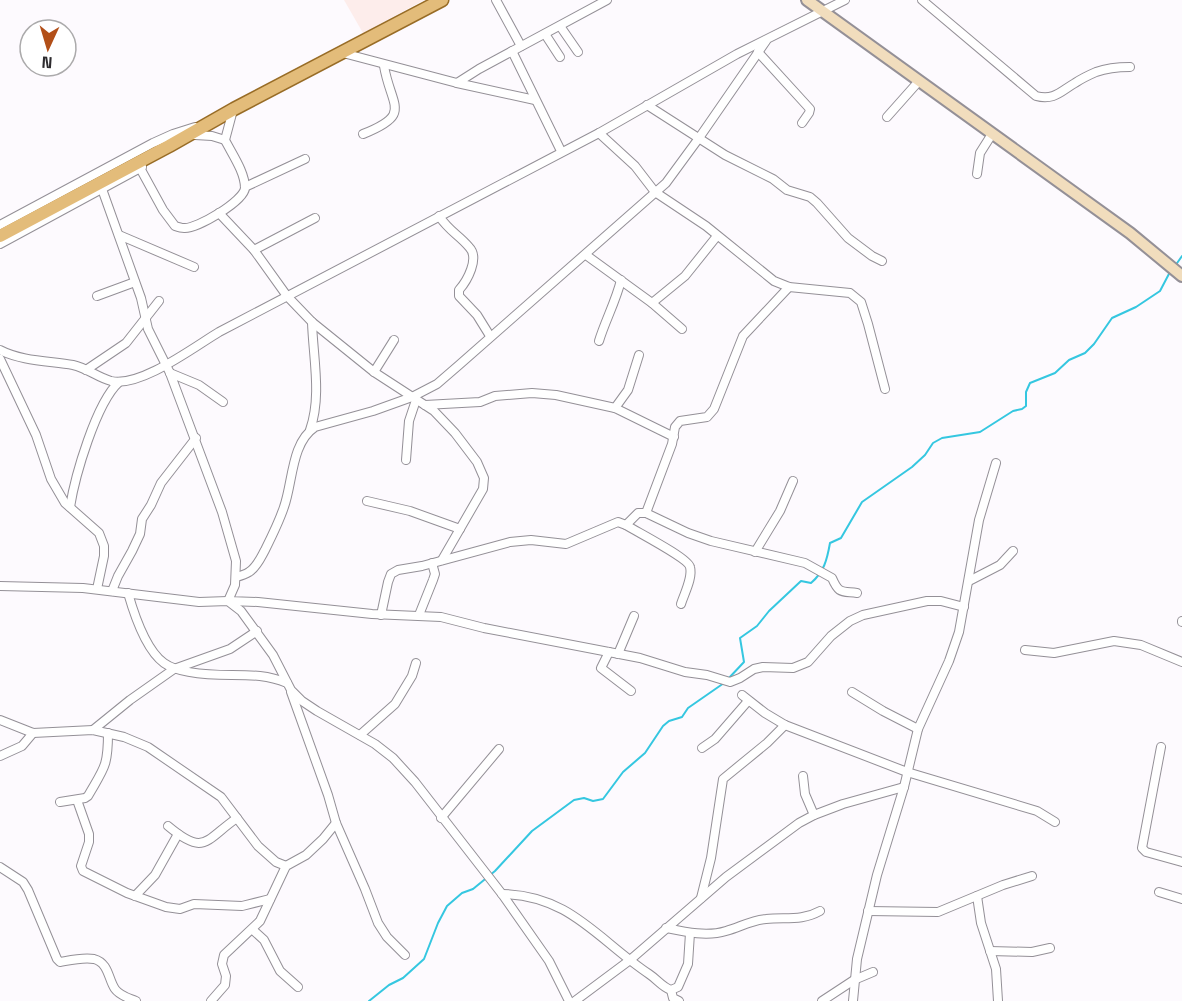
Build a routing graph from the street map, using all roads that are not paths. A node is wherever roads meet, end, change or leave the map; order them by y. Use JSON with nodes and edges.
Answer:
{"nodes":[{"id":1,"x":442,"y":0,"type":"edge"},
{"id":2,"x":496,"y":0,"type":"edge"},
{"id":3,"x":607,"y":0,"type":"edge"},
{"id":4,"x":807,"y":0,"type":"edge"},
{"id":5,"x":845,"y":0,"type":"edge"},
{"id":6,"x":922,"y":0,"type":"edge"},
{"id":7,"x":824,"y":12,"type":"junction"},
{"id":8,"x":560,"y":26,"type":"junction"},
{"id":9,"x":545,"y":34,"type":"junction"},
{"id":10,"x":767,"y":39,"type":"junction"},
{"id":11,"x":521,"y":46,"type":"junction"},
{"id":12,"x":512,"y":51,"type":"junction"},
{"id":13,"x":578,"y":52,"type":"dead end"},
{"id":14,"x":758,"y":52,"type":"junction"},
{"id":15,"x":343,"y":53,"type":"junction"},
{"id":16,"x":560,"y":57,"type":"dead end"},
{"id":17,"x":384,"y":66,"type":"junction"},
{"id":18,"x":1130,"y":67,"type":"dead end"},
{"id":19,"x":919,"y":81,"type":"junction"},
{"id":20,"x":457,"y":83,"type":"junction"},
{"id":21,"x":535,"y":100,"type":"junction"},
{"id":22,"x":647,"y":105,"type":"junction"},
{"id":23,"x":234,"y":109,"type":"junction"},
{"id":24,"x":887,"y":117,"type":"dead end"},
{"id":25,"x":802,"y":123,"type":"dead end"},
{"id":26,"x":199,"y":130,"type":"junction"},
{"id":27,"x":599,"y":133,"type":"junction"},
{"id":28,"x":363,"y":134,"type":"dead end"},
{"id":29,"x":992,"y":134,"type":"junction"},
{"id":30,"x":699,"y":138,"type":"junction"},
{"id":31,"x":225,"y":140,"type":"junction"},
{"id":32,"x":561,"y":151,"type":"junction"},
{"id":33,"x":306,"y":159,"type":"dead end"},
{"id":34,"x":141,"y":168,"type":"junction"},
{"id":35,"x":977,"y":174,"type":"dead end"},
{"id":36,"x":245,"y":187,"type":"junction"},
{"id":37,"x":102,"y":189,"type":"junction"},
{"id":38,"x":655,"y":192,"type":"junction"},
{"id":39,"x":219,"y":213,"type":"junction"},
{"id":40,"x":439,"y":216,"type":"junction"},
{"id":41,"x":315,"y":218,"type":"dead end"},
{"id":42,"x":0,"y":225,"type":"edge"},
{"id":43,"x":119,"y":235,"type":"junction"},
{"id":44,"x":0,"y":236,"type":"edge"},
{"id":45,"x":717,"y":236,"type":"junction"},
{"id":46,"x":0,"y":244,"type":"edge"},
{"id":47,"x":254,"y":250,"type":"junction"},
{"id":48,"x":586,"y":255,"type":"junction"},
{"id":49,"x":882,"y":261,"type":"dead end"},
{"id":50,"x":194,"y":267,"type":"dead end"},
{"id":51,"x":1182,"y":276,"type":"edge"},
{"id":52,"x":621,"y":280,"type":"junction"},
{"id":53,"x":135,"y":282,"type":"junction"},
{"id":54,"x":789,"y":287,"type":"junction"},
{"id":55,"x":97,"y":296,"type":"dead end"},
{"id":56,"x":287,"y":296,"type":"junction"},
{"id":57,"x":159,"y":301,"type":"dead end"},
{"id":58,"x":652,"y":303,"type":"junction"},
{"id":59,"x":146,"y":319,"type":"junction"},
{"id":60,"x":312,"y":322,"type":"junction"},
{"id":61,"x":682,"y":329,"type":"dead end"},
{"id":62,"x":490,"y":336,"type":"junction"},
{"id":63,"x":394,"y":340,"type":"dead end"},
{"id":64,"x":599,"y":341,"type":"dead end"},
{"id":65,"x":0,"y":350,"type":"edge"},
{"id":66,"x":639,"y":355,"type":"dead end"},
{"id":67,"x":0,"y":359,"type":"edge"},
{"id":68,"x":169,"y":369,"type":"junction"},
{"id":69,"x":87,"y":370,"type":"junction"},
{"id":70,"x":374,"y":372,"type":"junction"},
{"id":71,"x":119,"y":382,"type":"junction"},
{"id":72,"x":885,"y":389,"type":"dead end"},
{"id":73,"x":414,"y":398,"type":"junction"},
{"id":74,"x":223,"y":402,"type":"dead end"},
{"id":75,"x":425,"y":405,"type":"junction"},
{"id":76,"x":615,"y":408,"type":"junction"},
{"id":77,"x":310,"y":430,"type":"junction"},
{"id":78,"x":674,"y":437,"type":"junction"},
{"id":79,"x":196,"y":438,"type":"junction"},
{"id":80,"x":406,"y":460,"type":"dead end"},
{"id":81,"x":996,"y":463,"type":"dead end"},
{"id":82,"x":793,"y":481,"type":"dead end"},
{"id":83,"x":367,"y":501,"type":"dead end"},
{"id":84,"x":70,"y":507,"type":"junction"},
{"id":85,"x":646,"y":513,"type":"junction"},
{"id":86,"x":626,"y":525,"type":"junction"},
{"id":87,"x":460,"y":529,"type":"junction"},
{"id":88,"x":1013,"y":551,"type":"dead end"},
{"id":89,"x":755,"y":552,"type":"junction"},
{"id":90,"x":442,"y":560,"type":"junction"},
{"id":91,"x":432,"y":563,"type":"junction"},
{"id":92,"x":236,"y":577,"type":"junction"},
{"id":93,"x":969,"y":581,"type":"junction"},
{"id":94,"x":0,"y":586,"type":"edge"},
{"id":95,"x":97,"y":589,"type":"junction"},
{"id":96,"x":112,"y":591,"type":"junction"},
{"id":97,"x":128,"y":593,"type":"junction"},
{"id":98,"x":856,"y":593,"type":"dead end"},
{"id":99,"x":228,"y":601,"type":"junction"},
{"id":100,"x":681,"y":604,"type":"dead end"},
{"id":101,"x":964,"y":607,"type":"junction"},
{"id":102,"x":381,"y":615,"type":"junction"},
{"id":103,"x":419,"y":615,"type":"junction"},
{"id":104,"x":634,"y":616,"type":"dead end"},
{"id":105,"x":257,"y":631,"type":"junction"},
{"id":106,"x":1025,"y":650,"type":"dead end"},
{"id":107,"x":609,"y":652,"type":"junction"},
{"id":108,"x":618,"y":654,"type":"junction"},
{"id":109,"x":1182,"y":662,"type":"edge"},
{"id":110,"x":417,"y":663,"type":"dead end"},
{"id":111,"x":174,"y":669,"type":"junction"},
{"id":112,"x":289,"y":687,"type":"junction"},
{"id":113,"x":631,"y":691,"type":"dead end"},
{"id":114,"x":852,"y":692,"type":"dead end"},
{"id":115,"x":0,"y":720,"type":"edge"},
{"id":116,"x":785,"y":725,"type":"junction"},
{"id":117,"x":918,"y":729,"type":"junction"},
{"id":118,"x":93,"y":730,"type":"junction"},
{"id":119,"x":33,"y":733,"type":"junction"},
{"id":120,"x":108,"y":733,"type":"junction"},
{"id":121,"x":360,"y":735,"type":"junction"},
{"id":122,"x":1161,"y":747,"type":"dead end"},
{"id":123,"x":702,"y":748,"type":"dead end"},
{"id":124,"x":499,"y":749,"type":"dead end"},
{"id":125,"x":0,"y":756,"type":"edge"},
{"id":126,"x":907,"y":772,"type":"junction"},
{"id":127,"x":803,"y":776,"type":"dead end"},
{"id":128,"x":904,"y":787,"type":"junction"},
{"id":129,"x":76,"y":800,"type":"junction"},
{"id":130,"x":60,"y":802,"type":"dead end"},
{"id":131,"x":814,"y":815,"type":"junction"},
{"id":132,"x":237,"y":818,"type":"junction"},
{"id":133,"x":441,"y":818,"type":"junction"},
{"id":134,"x":1055,"y":822,"type":"dead end"},
{"id":135,"x":336,"y":823,"type":"junction"},
{"id":136,"x":168,"y":826,"type":"dead end"},
{"id":137,"x":178,"y":834,"type":"junction"},
{"id":138,"x":1182,"y":862,"type":"edge"},
{"id":139,"x":286,"y":866,"type":"junction"},
{"id":140,"x":0,"y":867,"type":"edge"},
{"id":141,"x":1032,"y":876,"type":"dead end"},
{"id":142,"x":1159,"y":892,"type":"dead end"},
{"id":143,"x":502,"y":894,"type":"junction"},
{"id":144,"x":135,"y":896,"type":"junction"},
{"id":145,"x":977,"y":896,"type":"junction"},
{"id":146,"x":270,"y":899,"type":"junction"},
{"id":147,"x":701,"y":899,"type":"junction"},
{"id":148,"x":1182,"y":899,"type":"edge"},
{"id":149,"x":820,"y":911,"type":"dead end"},
{"id":150,"x":868,"y":911,"type":"junction"},
{"id":151,"x":666,"y":928,"type":"junction"},
{"id":152,"x":253,"y":930,"type":"junction"},
{"id":153,"x":690,"y":933,"type":"junction"},
{"id":154,"x":1050,"y":948,"type":"dead end"},
{"id":155,"x":990,"y":951,"type":"junction"},
{"id":156,"x":405,"y":955,"type":"dead end"},
{"id":157,"x":630,"y":960,"type":"junction"},
{"id":158,"x":873,"y":972,"type":"dead end"},
{"id":159,"x":854,"y":980,"type":"junction"},
{"id":160,"x":298,"y":987,"type":"dead end"},
{"id":161,"x":671,"y":990,"type":"junction"},
{"id":162,"x":136,"y":1001,"type":"edge"},
{"id":163,"x":211,"y":1001,"type":"edge"},
{"id":164,"x":569,"y":1001,"type":"edge"},
{"id":165,"x":575,"y":1001,"type":"edge"},
{"id":166,"x":679,"y":1001,"type":"edge"},
{"id":167,"x":822,"y":1001,"type":"edge"},
{"id":168,"x":853,"y":1001,"type":"edge"},
{"id":169,"x":998,"y":1001,"type":"edge"}],
"edges":[{"from":1,"to":15,"type":"main road"},
{"from":2,"to":11,"type":"street"},
{"from":3,"to":8,"type":"street"},
{"from":4,"to":7,"type":"street"},
{"from":5,"to":7,"type":"street"},
{"from":6,"to":18,"type":"street"},
{"from":7,"to":10,"type":"street"},
{"from":7,"to":19,"type":"street"},
{"from":8,"to":9,"type":"street"},
{"from":8,"to":13,"type":"street"},
{"from":9,"to":11,"type":"street"},
{"from":9,"to":16,"type":"street"},
{"from":10,"to":14,"type":"street"},
{"from":10,"to":22,"type":"street"},
{"from":11,"to":12,"type":"street"},
{"from":12,"to":20,"type":"street"},
{"from":12,"to":21,"type":"street"},
{"from":14,"to":25,"type":"street"},
{"from":14,"to":30,"type":"street"},
{"from":15,"to":17,"type":"street"},
{"from":15,"to":23,"type":"main road"},
{"from":17,"to":20,"type":"street"},
{"from":17,"to":28,"type":"street"},
{"from":19,"to":24,"type":"street"},
{"from":19,"to":29,"type":"street"},
{"from":20,"to":21,"type":"street"},
{"from":21,"to":32,"type":"street"},
{"from":22,"to":27,"type":"street"},
{"from":22,"to":30,"type":"street"},
{"from":23,"to":26,"type":"main road"},
{"from":23,"to":31,"type":"street"},
{"from":26,"to":31,"type":"street"},
{"from":26,"to":34,"type":"street"},
{"from":26,"to":42,"type":"street"},
{"from":26,"to":44,"type":"main road"},
{"from":27,"to":32,"type":"street"},
{"from":27,"to":38,"type":"street"},
{"from":29,"to":35,"type":"street"},
{"from":29,"to":51,"type":"street"},
{"from":30,"to":38,"type":"street"},
{"from":30,"to":49,"type":"street"},
{"from":31,"to":36,"type":"street"},
{"from":32,"to":40,"type":"street"},
{"from":33,"to":36,"type":"street"},
{"from":34,"to":37,"type":"street"},
{"from":34,"to":39,"type":"street"},
{"from":36,"to":39,"type":"street"},
{"from":37,"to":43,"type":"street"},
{"from":37,"to":46,"type":"street"},
{"from":38,"to":45,"type":"street"},
{"from":38,"to":48,"type":"street"},
{"from":39,"to":47,"type":"street"},
{"from":40,"to":56,"type":"street"},
{"from":40,"to":62,"type":"street"},
{"from":41,"to":47,"type":"street"},
{"from":43,"to":50,"type":"street"},
{"from":43,"to":53,"type":"street"},
{"from":45,"to":54,"type":"street"},
{"from":45,"to":58,"type":"street"},
{"from":47,"to":56,"type":"street"},
{"from":48,"to":52,"type":"street"},
{"from":48,"to":62,"type":"street"},
{"from":52,"to":58,"type":"street"},
{"from":52,"to":64,"type":"street"},
{"from":53,"to":55,"type":"street"},
{"from":53,"to":59,"type":"street"},
{"from":54,"to":72,"type":"street"},
{"from":54,"to":78,"type":"street"},
{"from":56,"to":60,"type":"street"},
{"from":56,"to":68,"type":"street"},
{"from":57,"to":59,"type":"street"},
{"from":58,"to":61,"type":"street"},
{"from":59,"to":68,"type":"street"},
{"from":59,"to":69,"type":"street"},
{"from":60,"to":70,"type":"street"},
{"from":60,"to":77,"type":"street"},
{"from":62,"to":73,"type":"street"},
{"from":63,"to":70,"type":"street"},
{"from":65,"to":69,"type":"street"},
{"from":66,"to":76,"type":"street"},
{"from":67,"to":84,"type":"street"},
{"from":68,"to":71,"type":"street"},
{"from":68,"to":74,"type":"street"},
{"from":68,"to":79,"type":"street"},
{"from":69,"to":71,"type":"street"},
{"from":70,"to":73,"type":"street"},
{"from":71,"to":84,"type":"street"},
{"from":73,"to":75,"type":"street"},
{"from":73,"to":77,"type":"street"},
{"from":73,"to":80,"type":"street"},
{"from":75,"to":76,"type":"street"},
{"from":75,"to":87,"type":"street"},
{"from":76,"to":78,"type":"street"},
{"from":77,"to":92,"type":"street"},
{"from":78,"to":85,"type":"street"},
{"from":79,"to":92,"type":"street"},
{"from":79,"to":96,"type":"street"},
{"from":81,"to":93,"type":"street"},
{"from":82,"to":89,"type":"street"},
{"from":83,"to":87,"type":"street"},
{"from":84,"to":95,"type":"street"},
{"from":85,"to":86,"type":"street"},
{"from":85,"to":89,"type":"street"},
{"from":86,"to":90,"type":"street"},
{"from":86,"to":100,"type":"street"},
{"from":87,"to":90,"type":"street"},
{"from":88,"to":93,"type":"street"},
{"from":89,"to":98,"type":"street"},
{"from":90,"to":91,"type":"street"},
{"from":91,"to":102,"type":"street"},
{"from":91,"to":103,"type":"street"},
{"from":92,"to":99,"type":"street"},
{"from":93,"to":101,"type":"street"},
{"from":94,"to":95,"type":"street"},
{"from":95,"to":96,"type":"street"},
{"from":96,"to":97,"type":"street"},
{"from":97,"to":99,"type":"street"},
{"from":97,"to":111,"type":"street"},
{"from":99,"to":102,"type":"street"},
{"from":99,"to":105,"type":"street"},
{"from":101,"to":108,"type":"street"},
{"from":101,"to":117,"type":"street"},
{"from":102,"to":103,"type":"street"},
{"from":103,"to":107,"type":"street"},
{"from":104,"to":108,"type":"street"},
{"from":105,"to":111,"type":"street"},
{"from":105,"to":112,"type":"street"},
{"from":106,"to":109,"type":"street"},
{"from":107,"to":108,"type":"street"},
{"from":107,"to":113,"type":"street"},
{"from":110,"to":121,"type":"street"},
{"from":111,"to":112,"type":"street"},
{"from":111,"to":118,"type":"street"},
{"from":112,"to":121,"type":"street"},
{"from":112,"to":135,"type":"street"},
{"from":114,"to":117,"type":"street"},
{"from":115,"to":119,"type":"street"},
{"from":116,"to":123,"type":"street"},
{"from":116,"to":126,"type":"street"},
{"from":116,"to":147,"type":"street"},
{"from":117,"to":126,"type":"street"},
{"from":118,"to":119,"type":"street"},
{"from":118,"to":120,"type":"street"},
{"from":119,"to":125,"type":"street"},
{"from":120,"to":129,"type":"street"},
{"from":120,"to":132,"type":"street"},
{"from":121,"to":133,"type":"street"},
{"from":122,"to":138,"type":"street"},
{"from":124,"to":133,"type":"street"},
{"from":126,"to":128,"type":"street"},
{"from":126,"to":134,"type":"street"},
{"from":127,"to":131,"type":"street"},
{"from":128,"to":131,"type":"street"},
{"from":128,"to":150,"type":"street"},
{"from":129,"to":130,"type":"street"},
{"from":129,"to":144,"type":"street"},
{"from":131,"to":147,"type":"street"},
{"from":132,"to":137,"type":"street"},
{"from":132,"to":139,"type":"street"},
{"from":133,"to":143,"type":"street"},
{"from":135,"to":139,"type":"street"},
{"from":135,"to":156,"type":"street"},
{"from":136,"to":137,"type":"street"},
{"from":137,"to":144,"type":"street"},
{"from":139,"to":146,"type":"street"},
{"from":140,"to":162,"type":"street"},
{"from":141,"to":145,"type":"street"},
{"from":142,"to":148,"type":"street"},
{"from":143,"to":157,"type":"street"},
{"from":143,"to":164,"type":"street"},
{"from":144,"to":146,"type":"street"},
{"from":145,"to":150,"type":"street"},
{"from":145,"to":155,"type":"street"},
{"from":146,"to":152,"type":"street"},
{"from":147,"to":151,"type":"street"},
{"from":149,"to":153,"type":"street"},
{"from":150,"to":159,"type":"street"},
{"from":151,"to":153,"type":"street"},
{"from":151,"to":157,"type":"street"},
{"from":152,"to":160,"type":"street"},
{"from":152,"to":163,"type":"street"},
{"from":153,"to":161,"type":"street"},
{"from":154,"to":155,"type":"street"},
{"from":155,"to":169,"type":"street"},
{"from":157,"to":161,"type":"street"},
{"from":157,"to":165,"type":"street"},
{"from":158,"to":159,"type":"street"},
{"from":159,"to":167,"type":"street"},
{"from":159,"to":168,"type":"street"},
{"from":161,"to":166,"type":"street"}]}
